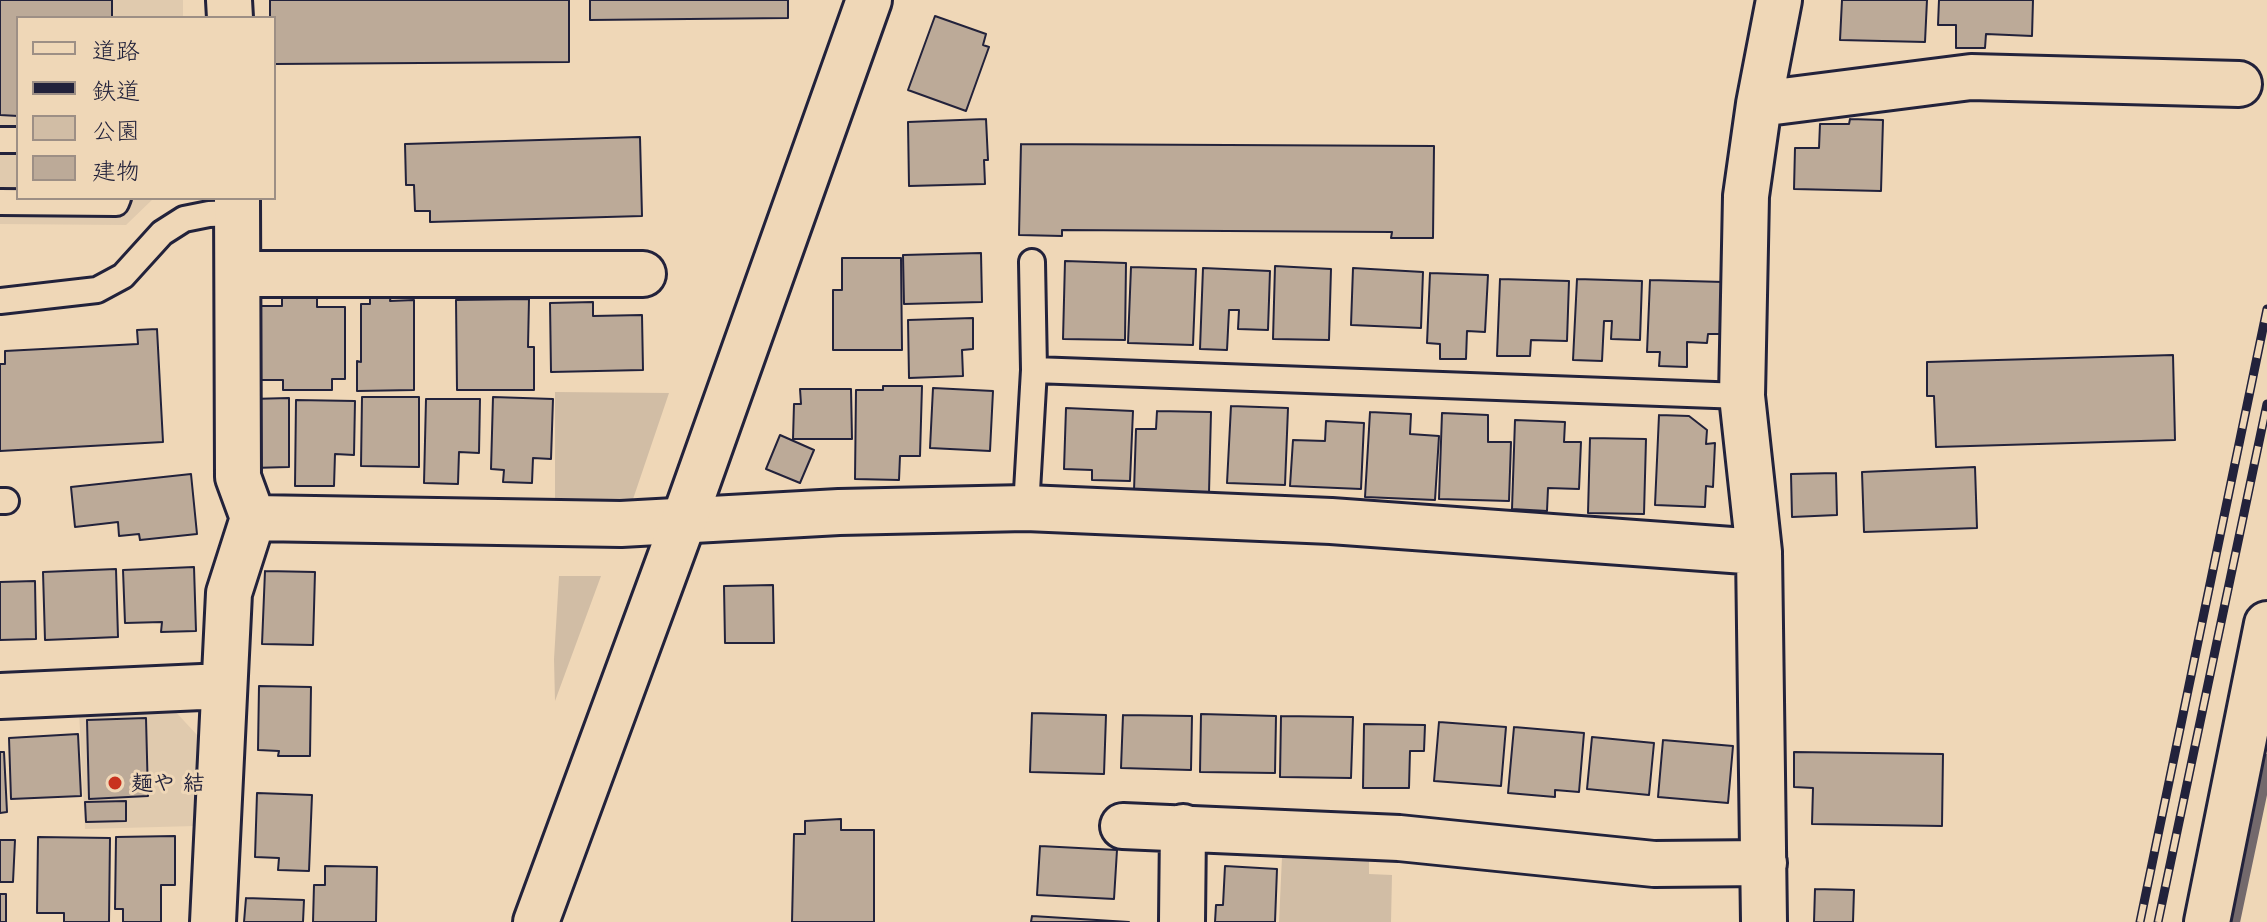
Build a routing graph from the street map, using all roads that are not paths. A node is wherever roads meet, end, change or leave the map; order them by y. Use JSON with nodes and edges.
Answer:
{"nodes":[{"id":1,"x":869,"y":0,"type":"edge"},
{"id":2,"x":1779,"y":0,"type":"edge"},
{"id":3,"x":2239,"y":84,"type":"dead end"},
{"id":4,"x":1759,"y":104,"type":"junction"},
{"id":5,"x":117,"y":200,"type":"edge"},
{"id":6,"x":0,"y":202,"type":"edge"},
{"id":7,"x":238,"y":206,"type":"edge"},
{"id":8,"x":1032,"y":262,"type":"dead end"},
{"id":9,"x":238,"y":274,"type":"junction"},
{"id":10,"x":643,"y":274,"type":"dead end"},
{"id":11,"x":0,"y":301,"type":"edge"},
{"id":12,"x":1034,"y":370,"type":"junction"},
{"id":13,"x":1742,"y":396,"type":"junction"},
{"id":14,"x":1026,"y":508,"type":"junction"},
{"id":15,"x":253,"y":518,"type":"junction"},
{"id":16,"x":684,"y":520,"type":"junction"},
{"id":17,"x":1759,"y":552,"type":"junction"},
{"id":18,"x":2267,"y":624,"type":"edge"},
{"id":19,"x":224,"y":686,"type":"junction"},
{"id":20,"x":0,"y":696,"type":"edge"},
{"id":21,"x":1123,"y":826,"type":"dead end"},
{"id":22,"x":1183,"y":827,"type":"junction"},
{"id":23,"x":1764,"y":863,"type":"junction"},
{"id":24,"x":213,"y":922,"type":"edge"},
{"id":25,"x":536,"y":922,"type":"edge"},
{"id":26,"x":1182,"y":922,"type":"edge"},
{"id":27,"x":1764,"y":922,"type":"edge"},
{"id":28,"x":2207,"y":922,"type":"edge"}],
"edges":[{"from":1,"to":16,"type":"street"},
{"from":2,"to":4,"type":"street"},
{"from":3,"to":4,"type":"street"},
{"from":4,"to":13,"type":"street"},
{"from":5,"to":6,"type":"lane"},
{"from":7,"to":9,"type":"street"},
{"from":7,"to":11,"type":"lane"},
{"from":8,"to":12,"type":"lane"},
{"from":9,"to":10,"type":"street"},
{"from":9,"to":15,"type":"street"},
{"from":12,"to":13,"type":"lane"},
{"from":12,"to":14,"type":"lane"},
{"from":13,"to":17,"type":"street"},
{"from":14,"to":16,"type":"street"},
{"from":14,"to":17,"type":"street"},
{"from":15,"to":16,"type":"street"},
{"from":15,"to":19,"type":"street"},
{"from":16,"to":25,"type":"street"},
{"from":17,"to":23,"type":"street"},
{"from":18,"to":28,"type":"street"},
{"from":19,"to":20,"type":"street"},
{"from":19,"to":24,"type":"street"},
{"from":21,"to":22,"type":"street"},
{"from":22,"to":23,"type":"street"},
{"from":22,"to":26,"type":"street"},
{"from":23,"to":27,"type":"street"}]}
